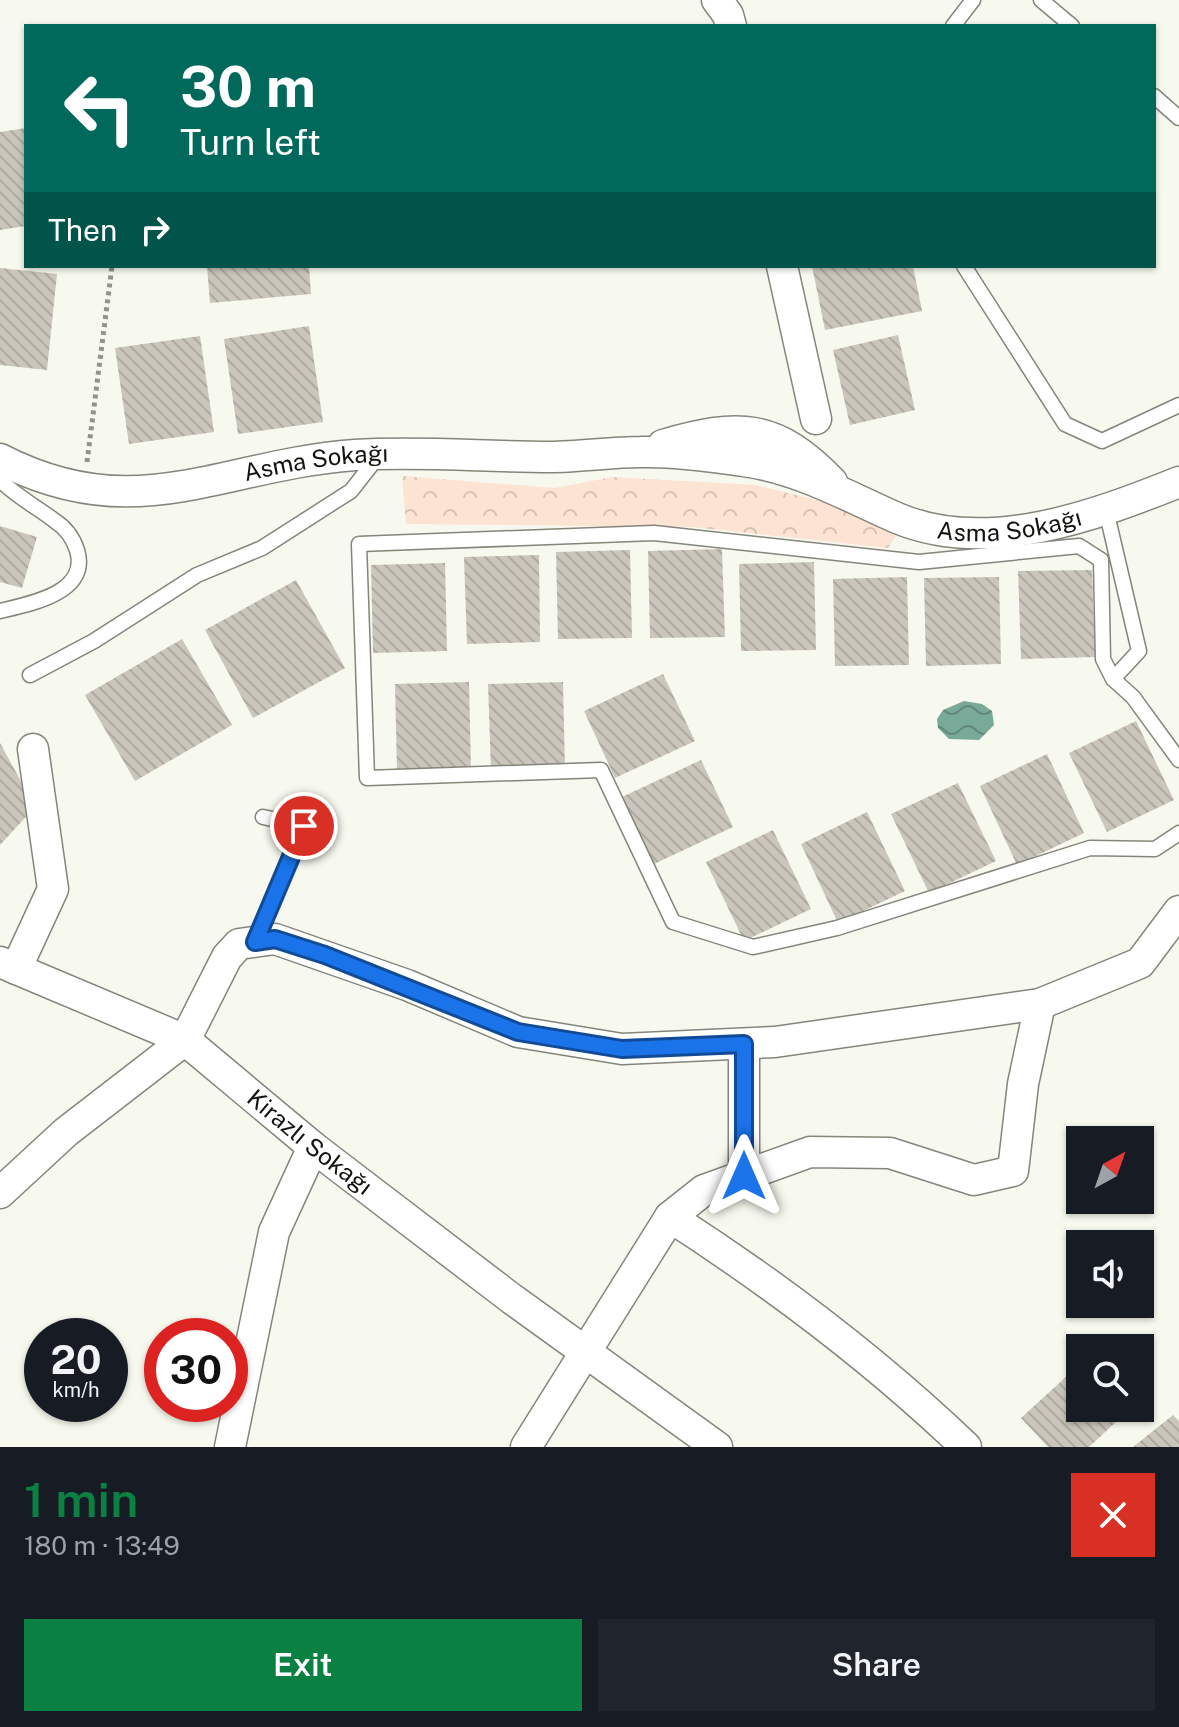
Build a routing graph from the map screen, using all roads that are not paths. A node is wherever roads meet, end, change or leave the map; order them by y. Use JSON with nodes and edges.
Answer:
{"nodes":[{"id":1,"x":717,"y":0,"type":"edge"},
{"id":2,"x":973,"y":0,"type":"edge"},
{"id":3,"x":1041,"y":0,"type":"edge"},
{"id":4,"x":730,"y":24,"type":"edge"},
{"id":5,"x":955,"y":24,"type":"edge"},
{"id":6,"x":1070,"y":24,"type":"edge"},
{"id":7,"x":1156,"y":98,"type":"edge"},
{"id":8,"x":1179,"y":118,"type":"edge"},
{"id":9,"x":782,"y":268,"type":"edge"},
{"id":10,"x":965,"y":268,"type":"edge"},
{"id":11,"x":1179,"y":405,"type":"edge"},
{"id":12,"x":816,"y":419,"type":"dead end"},
{"id":13,"x":380,"y":454,"type":"junction"},
{"id":14,"x":0,"y":459,"type":"edge"},
{"id":15,"x":0,"y":480,"type":"edge"},
{"id":16,"x":1179,"y":482,"type":"edge"},
{"id":17,"x":1106,"y":510,"type":"junction"},
{"id":18,"x":0,"y":611,"type":"edge"},
{"id":19,"x":30,"y":675,"type":"dead end"},
{"id":20,"x":1113,"y":679,"type":"junction"},
{"id":21,"x":33,"y":749,"type":"dead end"},
{"id":22,"x":1179,"y":760,"type":"edge"},
{"id":23,"x":263,"y":817,"type":"dead end"},
{"id":24,"x":1179,"y":833,"type":"edge"},
{"id":25,"x":1173,"y":929,"type":"edge"},
{"id":26,"x":255,"y":942,"type":"junction"},
{"id":27,"x":8,"y":966,"type":"edge"},
{"id":28,"x":1040,"y":1004,"type":"junction"},
{"id":29,"x":185,"y":1040,"type":"junction"},
{"id":30,"x":744,"y":1044,"type":"junction"},
{"id":31,"x":313,"y":1147,"type":"junction"},
{"id":32,"x":744,"y":1176,"type":"junction"},
{"id":33,"x":0,"y":1193,"type":"edge"},
{"id":34,"x":670,"y":1217,"type":"junction"},
{"id":35,"x":586,"y":1350,"type":"junction"},
{"id":36,"x":230,"y":1447,"type":"edge"},
{"id":37,"x":526,"y":1447,"type":"edge"},
{"id":38,"x":717,"y":1447,"type":"edge"},
{"id":39,"x":966,"y":1447,"type":"edge"}],
"edges":[{"from":1,"to":4,"type":"street"},
{"from":2,"to":5,"type":"lane"},
{"from":3,"to":6,"type":"lane"},
{"from":7,"to":8,"type":"lane"},
{"from":9,"to":12,"type":"street"},
{"from":10,"to":11,"type":"lane"},
{"from":13,"to":14,"type":"street","name":"Asma Sokağı"},
{"from":13,"to":17,"type":"street","name":"Asma Sokağı"},
{"from":13,"to":19,"type":"lane"},
{"from":15,"to":18,"type":"lane"},
{"from":16,"to":17,"type":"street","name":"Asma Sokağı"},
{"from":17,"to":20,"type":"lane"},
{"from":20,"to":22,"type":"lane"},
{"from":20,"to":24,"type":"lane"},
{"from":21,"to":27,"type":"street","name":"Kirazlı Sokağı"},
{"from":23,"to":26,"type":"lane"},
{"from":25,"to":28,"type":"street"},
{"from":26,"to":29,"type":"street"},
{"from":26,"to":30,"type":"street"},
{"from":27,"to":29,"type":"street","name":"Kirazlı Sokağı"},
{"from":28,"to":30,"type":"street"},
{"from":28,"to":32,"type":"street"},
{"from":29,"to":31,"type":"street","name":"Kirazlı Sokağı"},
{"from":29,"to":33,"type":"street"},
{"from":30,"to":32,"type":"street"},
{"from":31,"to":35,"type":"street","name":"Kirazlı Sokağı"},
{"from":31,"to":36,"type":"street"},
{"from":32,"to":34,"type":"street"},
{"from":34,"to":35,"type":"street"},
{"from":34,"to":39,"type":"street"},
{"from":35,"to":37,"type":"street"},
{"from":35,"to":38,"type":"street","name":"Kirazlı Sokağı"}]}
